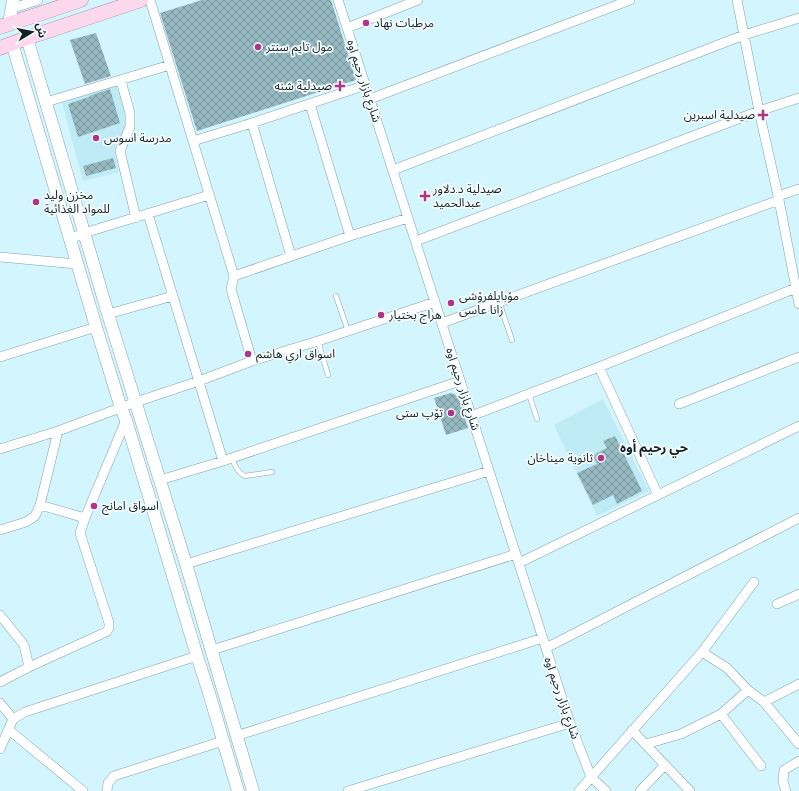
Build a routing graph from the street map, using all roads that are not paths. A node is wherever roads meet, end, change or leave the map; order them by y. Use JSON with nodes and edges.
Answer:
{"nodes":[{"id":1,"x":38,"y":0,"type":"edge"},
{"id":2,"x":81,"y":0,"type":"edge"},
{"id":3,"x":141,"y":0,"type":"edge"},
{"id":4,"x":150,"y":0,"type":"edge"},
{"id":5,"x":338,"y":0,"type":"edge"},
{"id":6,"x":418,"y":0,"type":"edge"},
{"id":7,"x":630,"y":0,"type":"edge"},
{"id":8,"x":737,"y":0,"type":"edge"},
{"id":9,"x":12,"y":5,"type":"edge"},
{"id":10,"x":799,"y":18,"type":"edge"},
{"id":11,"x":4,"y":26,"type":"edge"},
{"id":12,"x":347,"y":28,"type":"junction"},
{"id":13,"x":744,"y":35,"type":"junction"},
{"id":14,"x":28,"y":38,"type":"junction"},
{"id":15,"x":6,"y":45,"type":"edge"},
{"id":16,"x":32,"y":52,"type":"junction"},
{"id":17,"x":17,"y":58,"type":"junction"},
{"id":18,"x":170,"y":66,"type":"junction"},
{"id":19,"x":121,"y":81,"type":"junction"},
{"id":20,"x":366,"y":85,"type":"junction"},
{"id":21,"x":799,"y":98,"type":"edge"},
{"id":22,"x":370,"y":99,"type":"junction"},
{"id":23,"x":46,"y":102,"type":"junction"},
{"id":24,"x":310,"y":104,"type":"junction"},
{"id":25,"x":759,"y":111,"type":"junction"},
{"id":26,"x":252,"y":124,"type":"junction"},
{"id":27,"x":193,"y":141,"type":"junction"},
{"id":28,"x":393,"y":170,"type":"junction"},
{"id":29,"x":799,"y":189,"type":"edge"},
{"id":30,"x":209,"y":195,"type":"junction"},
{"id":31,"x":778,"y":198,"type":"junction"},
{"id":32,"x":148,"y":214,"type":"junction"},
{"id":33,"x":136,"y":218,"type":"junction"},
{"id":34,"x":408,"y":218,"type":"junction"},
{"id":35,"x":84,"y":233,"type":"junction"},
{"id":36,"x":350,"y":236,"type":"junction"},
{"id":37,"x":70,"y":239,"type":"junction"},
{"id":38,"x":416,"y":241,"type":"junction"},
{"id":39,"x":291,"y":256,"type":"junction"},
{"id":40,"x":0,"y":257,"type":"edge"},
{"id":41,"x":77,"y":264,"type":"junction"},
{"id":42,"x":234,"y":276,"type":"junction"},
{"id":43,"x":796,"y":283,"type":"edge"},
{"id":44,"x":173,"y":296,"type":"junction"},
{"id":45,"x":336,"y":296,"type":"dead end"},
{"id":46,"x":435,"y":302,"type":"junction"},
{"id":47,"x":499,"y":302,"type":"junction"},
{"id":48,"x":799,"y":304,"type":"edge"},
{"id":49,"x":108,"y":314,"type":"junction"},
{"id":50,"x":442,"y":323,"type":"junction"},
{"id":51,"x":96,"y":327,"type":"junction"},
{"id":52,"x":348,"y":332,"type":"junction"},
{"id":53,"x":512,"y":340,"type":"dead end"},
{"id":54,"x":318,"y":341,"type":"junction"},
{"id":55,"x":0,"y":357,"type":"edge"},
{"id":56,"x":799,"y":358,"type":"edge"},
{"id":57,"x":252,"y":361,"type":"junction"},
{"id":58,"x":599,"y":367,"type":"junction"},
{"id":59,"x":328,"y":375,"type":"dead end"},
{"id":60,"x":199,"y":381,"type":"junction"},
{"id":61,"x":460,"y":381,"type":"junction"},
{"id":62,"x":529,"y":394,"type":"junction"},
{"id":63,"x":136,"y":402,"type":"junction"},
{"id":64,"x":679,"y":404,"type":"dead end"},
{"id":65,"x":121,"y":408,"type":"junction"},
{"id":66,"x":471,"y":416,"type":"junction"},
{"id":67,"x":537,"y":419,"type":"dead end"},
{"id":68,"x":126,"y":420,"type":"junction"},
{"id":69,"x":799,"y":426,"type":"edge"},
{"id":70,"x":58,"y":431,"type":"junction"},
{"id":71,"x":0,"y":449,"type":"edge"},
{"id":72,"x":232,"y":458,"type":"junction"},
{"id":73,"x":223,"y":461,"type":"junction"},
{"id":74,"x":489,"y":471,"type":"junction"},
{"id":75,"x":272,"y":472,"type":"dead end"},
{"id":76,"x":160,"y":480,"type":"junction"},
{"id":77,"x":658,"y":495,"type":"junction"},
{"id":78,"x":40,"y":506,"type":"junction"},
{"id":79,"x":85,"y":518,"type":"junction"},
{"id":80,"x":799,"y":518,"type":"edge"},
{"id":81,"x":0,"y":530,"type":"edge"},
{"id":82,"x":517,"y":559,"type":"junction"},
{"id":83,"x":186,"y":564,"type":"junction"},
{"id":84,"x":754,"y":582,"type":"dead end"},
{"id":85,"x":799,"y":594,"type":"edge"},
{"id":86,"x":777,"y":604,"type":"dead end"},
{"id":87,"x":0,"y":615,"type":"edge"},
{"id":88,"x":543,"y":638,"type":"junction"},
{"id":89,"x":546,"y":648,"type":"junction"},
{"id":90,"x":212,"y":650,"type":"junction"},
{"id":91,"x":702,"y":652,"type":"junction"},
{"id":92,"x":197,"y":656,"type":"junction"},
{"id":93,"x":29,"y":667,"type":"junction"},
{"id":94,"x":0,"y":682,"type":"edge"},
{"id":95,"x":799,"y":684,"type":"edge"},
{"id":96,"x":222,"y":688,"type":"junction"},
{"id":97,"x":748,"y":690,"type":"junction"},
{"id":98,"x":209,"y":693,"type":"junction"},
{"id":99,"x":764,"y":702,"type":"junction"},
{"id":100,"x":0,"y":703,"type":"edge"},
{"id":101,"x":721,"y":714,"type":"junction"},
{"id":102,"x":13,"y":719,"type":"junction"},
{"id":103,"x":570,"y":723,"type":"junction"},
{"id":104,"x":9,"y":730,"type":"junction"},
{"id":105,"x":632,"y":730,"type":"junction"},
{"id":106,"x":236,"y":736,"type":"junction"},
{"id":107,"x":223,"y":741,"type":"junction"},
{"id":108,"x":646,"y":744,"type":"junction"},
{"id":109,"x":799,"y":744,"type":"edge"},
{"id":110,"x":0,"y":748,"type":"edge"},
{"id":111,"x":799,"y":761,"type":"edge"},
{"id":112,"x":665,"y":765,"type":"junction"},
{"id":113,"x":761,"y":766,"type":"dead end"},
{"id":114,"x":591,"y":777,"type":"junction"},
{"id":115,"x":83,"y":791,"type":"edge"},
{"id":116,"x":107,"y":791,"type":"edge"},
{"id":117,"x":238,"y":791,"type":"edge"},
{"id":118,"x":253,"y":791,"type":"edge"},
{"id":119,"x":348,"y":791,"type":"edge"},
{"id":120,"x":579,"y":791,"type":"edge"},
{"id":121,"x":606,"y":791,"type":"edge"},
{"id":122,"x":640,"y":791,"type":"edge"},
{"id":123,"x":690,"y":791,"type":"edge"},
{"id":124,"x":786,"y":791,"type":"edge"}],
"edges":[{"from":1,"to":9,"type":"street"},
{"from":2,"to":11,"type":"main road"},
{"from":3,"to":14,"type":"main road"},
{"from":4,"to":18,"type":"street"},
{"from":5,"to":12,"type":"street","name":"شارع بازار رحيم اوه"},
{"from":6,"to":12,"type":"street"},
{"from":7,"to":22,"type":"street"},
{"from":8,"to":13,"type":"street"},
{"from":9,"to":11,"type":"street"},
{"from":10,"to":13,"type":"street"},
{"from":12,"to":20,"type":"street","name":"شارع بازار رحيم اوه"},
{"from":13,"to":25,"type":"street"},
{"from":13,"to":28,"type":"street"},
{"from":14,"to":15,"type":"main road"},
{"from":14,"to":16,"type":"street"},
{"from":15,"to":17,"type":"street"},
{"from":16,"to":17,"type":"street"},
{"from":16,"to":23,"type":"street"},
{"from":17,"to":37,"type":"street"},
{"from":18,"to":19,"type":"street"},
{"from":18,"to":27,"type":"street"},
{"from":19,"to":23,"type":"street"},
{"from":19,"to":33,"type":"street"},
{"from":20,"to":22,"type":"street","name":"شارع بازار رحيم اوه"},
{"from":20,"to":24,"type":"street"},
{"from":21,"to":25,"type":"street"},
{"from":22,"to":28,"type":"street","name":"شارع بازار رحيم اوه"},
{"from":23,"to":35,"type":"street"},
{"from":24,"to":26,"type":"street"},
{"from":24,"to":36,"type":"street"},
{"from":25,"to":31,"type":"street"},
{"from":25,"to":38,"type":"street"},
{"from":26,"to":27,"type":"street"},
{"from":26,"to":39,"type":"street"},
{"from":27,"to":30,"type":"street"},
{"from":28,"to":34,"type":"street","name":"شارع بازار رحيم اوه"},
{"from":29,"to":31,"type":"street"},
{"from":30,"to":32,"type":"street"},
{"from":30,"to":42,"type":"street"},
{"from":31,"to":43,"type":"street"},
{"from":31,"to":47,"type":"street"},
{"from":32,"to":33,"type":"street"},
{"from":32,"to":44,"type":"street"},
{"from":33,"to":35,"type":"street"},
{"from":34,"to":36,"type":"street"},
{"from":34,"to":38,"type":"street","name":"شارع بازار رحيم اوه"},
{"from":35,"to":37,"type":"street"},
{"from":35,"to":49,"type":"street"},
{"from":36,"to":39,"type":"street"},
{"from":37,"to":41,"type":"street"},
{"from":38,"to":46,"type":"street","name":"شارع بازار رحيم اوه"},
{"from":39,"to":42,"type":"street"},
{"from":40,"to":41,"type":"street"},
{"from":41,"to":51,"type":"street"},
{"from":42,"to":57,"type":"street"},
{"from":43,"to":48,"type":"street"},
{"from":43,"to":58,"type":"street"},
{"from":44,"to":49,"type":"street"},
{"from":44,"to":60,"type":"street"},
{"from":45,"to":52,"type":"lane"},
{"from":46,"to":50,"type":"street","name":"شارع بازار رحيم اوه"},
{"from":46,"to":52,"type":"street"},
{"from":47,"to":50,"type":"street"},
{"from":47,"to":53,"type":"lane"},
{"from":49,"to":63,"type":"street"},
{"from":50,"to":61,"type":"street","name":"شارع بازار رحيم اوه"},
{"from":51,"to":55,"type":"street"},
{"from":51,"to":65,"type":"street"},
{"from":52,"to":54,"type":"street"},
{"from":54,"to":57,"type":"street"},
{"from":54,"to":59,"type":"lane"},
{"from":56,"to":64,"type":"street"},
{"from":57,"to":60,"type":"street"},
{"from":58,"to":62,"type":"street"},
{"from":58,"to":77,"type":"street"},
{"from":60,"to":63,"type":"street"},
{"from":60,"to":73,"type":"street"},
{"from":61,"to":66,"type":"street","name":"شارع بازار رحيم اوه"},
{"from":61,"to":72,"type":"street"},
{"from":62,"to":66,"type":"street"},
{"from":62,"to":67,"type":"lane"},
{"from":63,"to":65,"type":"street"},
{"from":63,"to":76,"type":"street"},
{"from":65,"to":68,"type":"street"},
{"from":65,"to":70,"type":"street"},
{"from":66,"to":74,"type":"street","name":"شارع بازار رحيم اوه"},
{"from":68,"to":79,"type":"street"},
{"from":68,"to":92,"type":"street"},
{"from":69,"to":77,"type":"street"},
{"from":70,"to":71,"type":"street"},
{"from":70,"to":78,"type":"street"},
{"from":72,"to":73,"type":"street"},
{"from":72,"to":75,"type":"lane"},
{"from":73,"to":76,"type":"street"},
{"from":74,"to":82,"type":"street","name":"شارع بازار رحيم اوه"},
{"from":74,"to":83,"type":"street"},
{"from":76,"to":83,"type":"street"},
{"from":77,"to":82,"type":"street"},
{"from":78,"to":79,"type":"street"},
{"from":78,"to":81,"type":"street"},
{"from":79,"to":93,"type":"street"},
{"from":80,"to":89,"type":"street"},
{"from":82,"to":88,"type":"street","name":"شارع بازار رحيم اوه"},
{"from":82,"to":90,"type":"street"},
{"from":83,"to":90,"type":"street"},
{"from":84,"to":91,"type":"street"},
{"from":85,"to":86,"type":"street"},
{"from":87,"to":93,"type":"street"},
{"from":88,"to":89,"type":"street","name":"شارع بازار رحيم اوه"},
{"from":88,"to":106,"type":"street"},
{"from":89,"to":103,"type":"street","name":"شارع بازار رحيم اوه"},
{"from":90,"to":96,"type":"street"},
{"from":91,"to":97,"type":"street"},
{"from":91,"to":105,"type":"street"},
{"from":92,"to":98,"type":"street"},
{"from":92,"to":102,"type":"street"},
{"from":93,"to":94,"type":"street"},
{"from":95,"to":99,"type":"street"},
{"from":96,"to":98,"type":"street"},
{"from":96,"to":106,"type":"street"},
{"from":97,"to":99,"type":"street"},
{"from":97,"to":101,"type":"street"},
{"from":98,"to":107,"type":"street"},
{"from":99,"to":109,"type":"street"},
{"from":100,"to":102,"type":"street"},
{"from":101,"to":108,"type":"street"},
{"from":101,"to":113,"type":"street"},
{"from":102,"to":104,"type":"street"},
{"from":103,"to":114,"type":"street","name":"شارع بازار رحيم اوه"},
{"from":103,"to":119,"type":"street"},
{"from":104,"to":110,"type":"street"},
{"from":104,"to":115,"type":"street"},
{"from":105,"to":108,"type":"street"},
{"from":105,"to":114,"type":"street"},
{"from":106,"to":118,"type":"street"},
{"from":107,"to":116,"type":"street"},
{"from":107,"to":117,"type":"street"},
{"from":108,"to":112,"type":"street"},
{"from":111,"to":124,"type":"street"},
{"from":112,"to":122,"type":"street"},
{"from":112,"to":123,"type":"street"},
{"from":114,"to":120,"type":"street"},
{"from":114,"to":121,"type":"street"}]}
